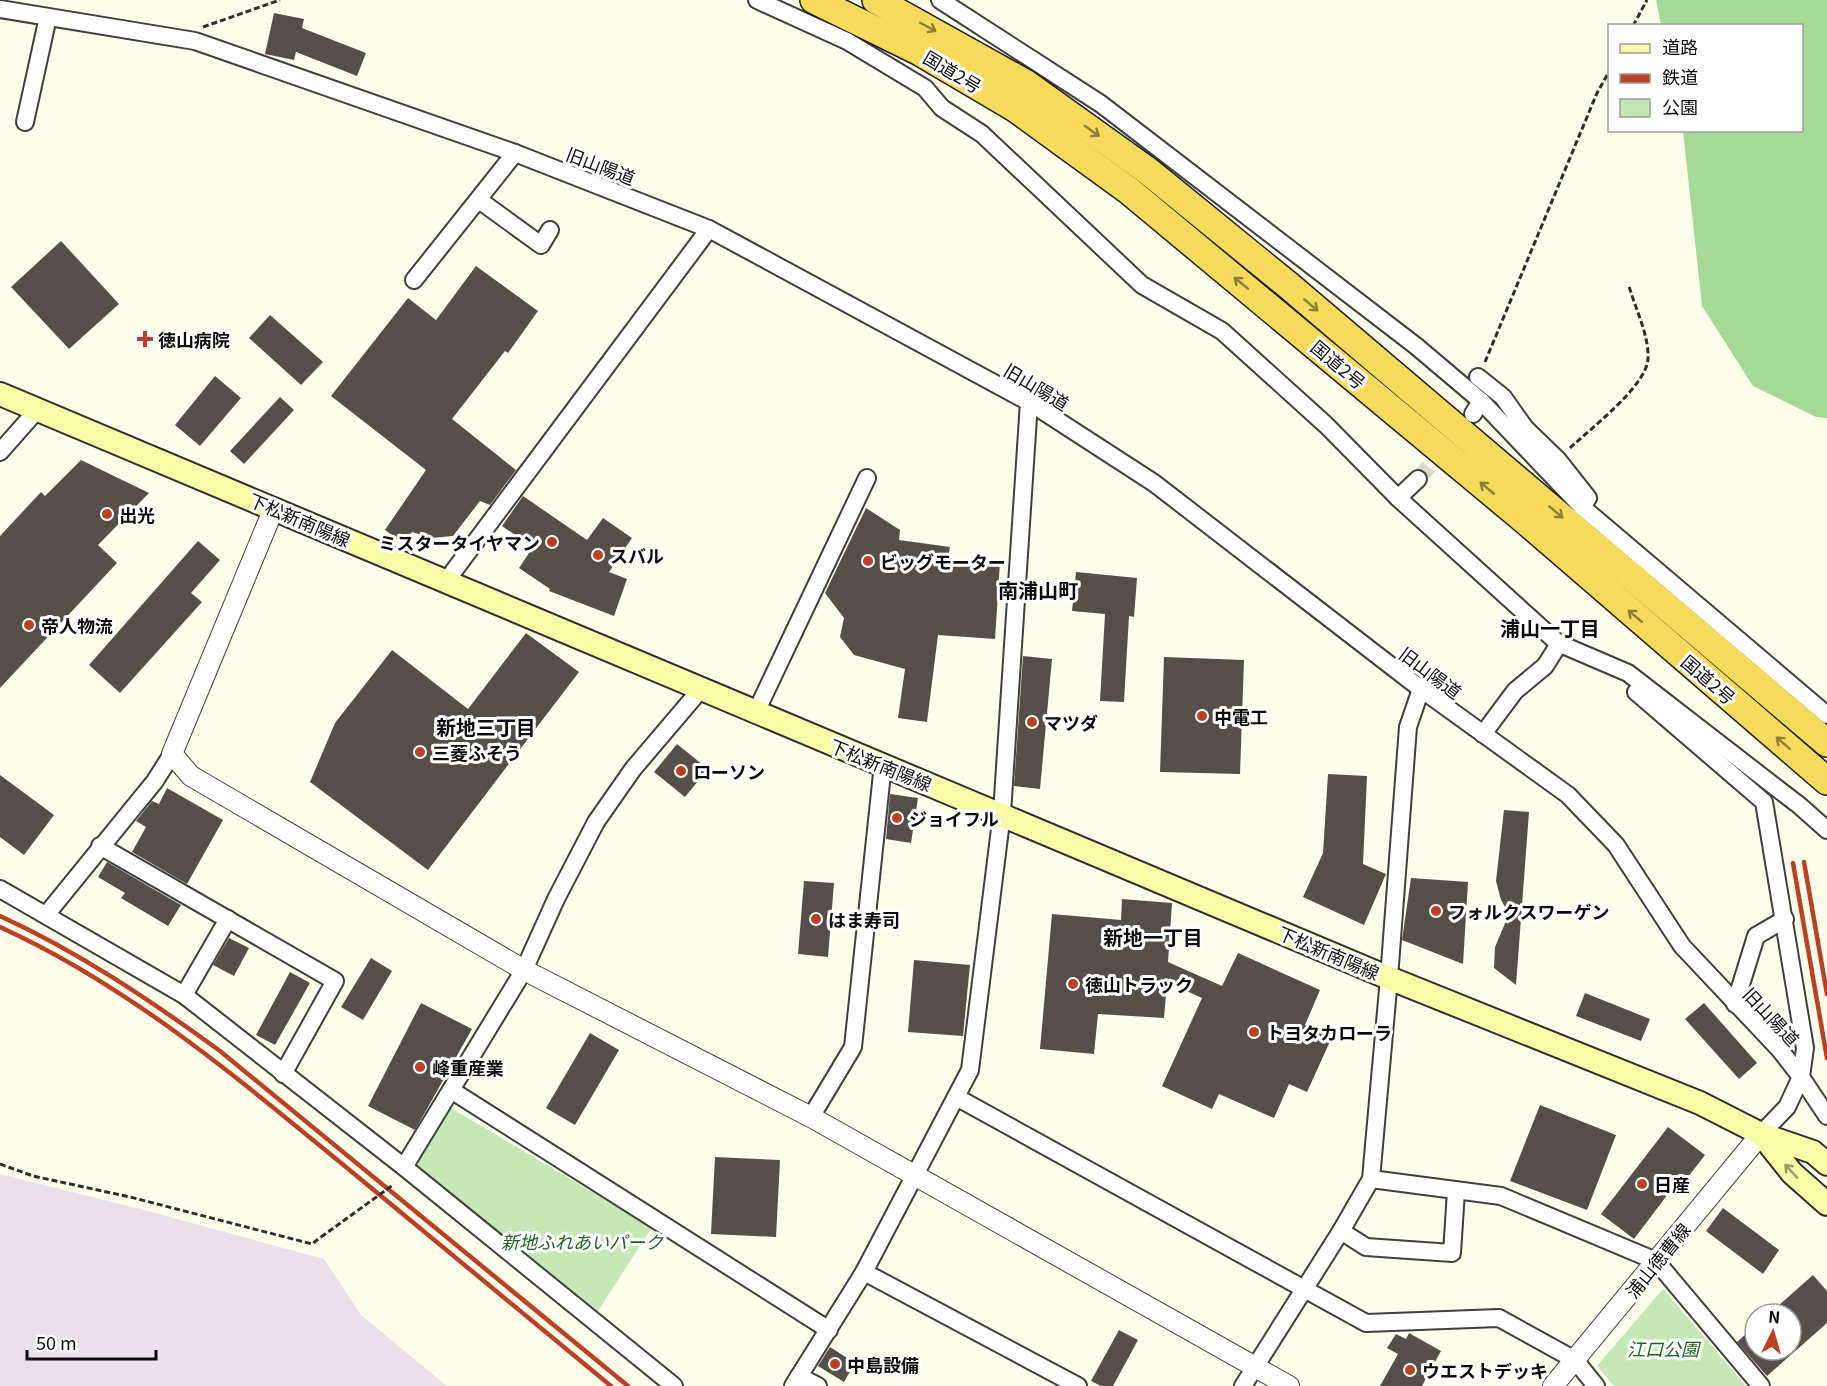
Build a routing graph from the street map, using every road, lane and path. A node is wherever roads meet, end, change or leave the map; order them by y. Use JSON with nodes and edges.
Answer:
{"nodes":[{"id":1,"x":280,"y":0,"type":"edge"},
{"id":2,"x":757,"y":0,"type":"edge"},
{"id":3,"x":814,"y":0,"type":"edge"},
{"id":4,"x":876,"y":0,"type":"edge"},
{"id":5,"x":940,"y":0,"type":"edge"},
{"id":6,"x":1647,"y":0,"type":"edge"},
{"id":7,"x":0,"y":9,"type":"edge"},
{"id":8,"x":48,"y":17,"type":"junction"},
{"id":9,"x":1635,"y":24,"type":"edge"},
{"id":10,"x":195,"y":41,"type":"junction"},
{"id":11,"x":1608,"y":74,"type":"edge"},
{"id":12,"x":25,"y":122,"type":"dead end"},
{"id":13,"x":515,"y":153,"type":"junction"},
{"id":14,"x":479,"y":200,"type":"junction"},
{"id":15,"x":710,"y":229,"type":"junction"},
{"id":16,"x":550,"y":230,"type":"dead end"},
{"id":17,"x":1306,"y":263,"type":"junction"},
{"id":18,"x":414,"y":280,"type":"dead end"},
{"id":19,"x":1288,"y":285,"type":"junction"},
{"id":20,"x":1629,"y":286,"type":"dead end"},
{"id":21,"x":1271,"y":307,"type":"junction"},
{"id":22,"x":1478,"y":377,"type":"joint"},
{"id":23,"x":0,"y":394,"type":"edge"},
{"id":24,"x":1029,"y":402,"type":"junction"},
{"id":25,"x":38,"y":409,"type":"junction"},
{"id":26,"x":0,"y":452,"type":"edge"},
{"id":27,"x":1558,"y":460,"type":"junction"},
{"id":28,"x":867,"y":478,"type":"dead end"},
{"id":29,"x":1418,"y":479,"type":"tunnel mouth"},
{"id":30,"x":1398,"y":498,"type":"junction"},
{"id":31,"x":1582,"y":507,"type":"junction"},
{"id":32,"x":274,"y":508,"type":"junction"},
{"id":33,"x":447,"y":580,"type":"junction"},
{"id":34,"x":1559,"y":644,"type":"junction"},
{"id":35,"x":1628,"y":673,"type":"junction"},
{"id":36,"x":701,"y":689,"type":"junction"},
{"id":37,"x":1421,"y":689,"type":"junction"},
{"id":38,"x":756,"y":712,"type":"junction"},
{"id":39,"x":1827,"y":715,"type":"edge"},
{"id":40,"x":1483,"y":734,"type":"junction"},
{"id":41,"x":1827,"y":743,"type":"edge"},
{"id":42,"x":171,"y":754,"type":"junction"},
{"id":43,"x":883,"y":764,"type":"junction"},
{"id":44,"x":1827,"y":781,"type":"edge"},
{"id":45,"x":1002,"y":813,"type":"junction"},
{"id":46,"x":1827,"y":830,"type":"edge"},
{"id":47,"x":100,"y":846,"type":"junction"},
{"id":48,"x":0,"y":889,"type":"edge"},
{"id":49,"x":46,"y":915,"type":"junction"},
{"id":50,"x":228,"y":919,"type":"junction"},
{"id":51,"x":1785,"y":919,"type":"junction"},
{"id":52,"x":524,"y":970,"type":"junction"},
{"id":53,"x":1389,"y":978,"type":"junction"},
{"id":54,"x":184,"y":995,"type":"junction"},
{"id":55,"x":1735,"y":1004,"type":"junction"},
{"id":56,"x":283,"y":1074,"type":"junction"},
{"id":57,"x":1801,"y":1077,"type":"junction"},
{"id":58,"x":451,"y":1089,"type":"junction"},
{"id":59,"x":956,"y":1097,"type":"junction"},
{"id":60,"x":1827,"y":1116,"type":"edge"},
{"id":61,"x":811,"y":1117,"type":"junction"},
{"id":62,"x":1761,"y":1134,"type":"junction"},
{"id":63,"x":0,"y":1164,"type":"edge"},
{"id":64,"x":1827,"y":1164,"type":"edge"},
{"id":65,"x":404,"y":1167,"type":"junction"},
{"id":66,"x":915,"y":1175,"type":"junction"},
{"id":67,"x":1371,"y":1179,"type":"junction"},
{"id":68,"x":393,"y":1185,"type":"dead end"},
{"id":69,"x":1456,"y":1191,"type":"junction"},
{"id":70,"x":1827,"y":1204,"type":"edge"},
{"id":71,"x":1341,"y":1231,"type":"junction"},
{"id":72,"x":1656,"y":1261,"type":"junction"},
{"id":73,"x":864,"y":1272,"type":"junction"},
{"id":74,"x":1305,"y":1288,"type":"junction"},
{"id":75,"x":829,"y":1330,"type":"junction"},
{"id":76,"x":1575,"y":1360,"type":"junction"},
{"id":77,"x":1255,"y":1367,"type":"junction"},
{"id":78,"x":796,"y":1381,"type":"edge"},
{"id":79,"x":674,"y":1386,"type":"edge"},
{"id":80,"x":818,"y":1386,"type":"edge"},
{"id":81,"x":1078,"y":1386,"type":"edge"},
{"id":82,"x":1243,"y":1386,"type":"edge"},
{"id":83,"x":1289,"y":1386,"type":"edge"},
{"id":84,"x":1553,"y":1386,"type":"edge"},
{"id":85,"x":1596,"y":1386,"type":"edge"},
{"id":86,"x":1761,"y":1386,"type":"edge"}],
"edges":[{"from":1,"to":10,"type":"path"},
{"from":2,"to":30,"type":"street"},
{"from":21,"to":3,"type":"highway","name":"国道2号","one_way":true},
{"from":4,"to":19,"type":"highway","name":"国道2号","one_way":true},
{"from":5,"to":17,"type":"street"},
{"from":6,"to":9,"type":"path"},
{"from":7,"to":8,"type":"street","name":"旧山陽道"},
{"from":8,"to":10,"type":"street","name":"旧山陽道"},
{"from":8,"to":12,"type":"street"},
{"from":10,"to":13,"type":"street","name":"旧山陽道"},
{"from":11,"to":22,"type":"path"},
{"from":13,"to":14,"type":"street"},
{"from":13,"to":15,"type":"street","name":"旧山陽道"},
{"from":14,"to":16,"type":"street"},
{"from":14,"to":18,"type":"street"},
{"from":15,"to":24,"type":"street","name":"旧山陽道"},
{"from":15,"to":33,"type":"street"},
{"from":17,"to":19,"type":"street"},
{"from":17,"to":31,"type":"street"},
{"from":19,"to":21,"type":"street"},
{"from":19,"to":41,"type":"highway","name":"国道2号","one_way":true},
{"from":20,"to":27,"type":"path"},
{"from":44,"to":21,"type":"highway","name":"国道2号","one_way":true},
{"from":22,"to":27,"type":"street"},
{"from":23,"to":25,"type":"main road","name":"下松新南陽線"},
{"from":24,"to":37,"type":"street","name":"旧山陽道"},
{"from":24,"to":45,"type":"street"},
{"from":25,"to":26,"type":"street"},
{"from":25,"to":32,"type":"main road","name":"下松新南陽線"},
{"from":27,"to":31,"type":"street"},
{"from":28,"to":38,"type":"street"},
{"from":29,"to":30,"type":"street"},
{"from":30,"to":34,"type":"street"},
{"from":31,"to":39,"type":"street"},
{"from":32,"to":33,"type":"main road","name":"下松新南陽線"},
{"from":32,"to":42,"type":"street"},
{"from":33,"to":36,"type":"main road","name":"下松新南陽線"},
{"from":34,"to":35,"type":"street"},
{"from":34,"to":40,"type":"street"},
{"from":35,"to":46,"type":"street"},
{"from":35,"to":51,"type":"street"},
{"from":36,"to":38,"type":"main road","name":"下松新南陽線"},
{"from":36,"to":52,"type":"street"},
{"from":37,"to":40,"type":"street","name":"旧山陽道"},
{"from":37,"to":53,"type":"street"},
{"from":38,"to":43,"type":"main road","name":"下松新南陽線"},
{"from":40,"to":55,"type":"street","name":"旧山陽道"},
{"from":42,"to":47,"type":"street"},
{"from":42,"to":52,"type":"street"},
{"from":43,"to":45,"type":"main road","name":"下松新南陽線"},
{"from":43,"to":61,"type":"street"},
{"from":45,"to":53,"type":"main road","name":"下松新南陽線"},
{"from":45,"to":59,"type":"street"},
{"from":47,"to":49,"type":"street"},
{"from":47,"to":50,"type":"street"},
{"from":48,"to":49,"type":"street"},
{"from":49,"to":54,"type":"street"},
{"from":50,"to":54,"type":"street"},
{"from":50,"to":56,"type":"street"},
{"from":51,"to":55,"type":"street"},
{"from":51,"to":57,"type":"street"},
{"from":52,"to":58,"type":"street"},
{"from":52,"to":61,"type":"street"},
{"from":53,"to":62,"type":"main road","name":"下松新南陽線"},
{"from":53,"to":67,"type":"street"},
{"from":54,"to":56,"type":"street"},
{"from":55,"to":57,"type":"street","name":"旧山陽道"},
{"from":56,"to":65,"type":"street"},
{"from":57,"to":60,"type":"street","name":"旧山陽道"},
{"from":57,"to":62,"type":"street"},
{"from":58,"to":65,"type":"street"},
{"from":58,"to":75,"type":"street"},
{"from":59,"to":66,"type":"street"},
{"from":59,"to":74,"type":"street"},
{"from":61,"to":66,"type":"street"},
{"from":62,"to":64,"type":"main road","name":"下松新南陽線"},
{"from":70,"to":62,"type":"main road","name":"下松新南陽線","one_way":true},
{"from":62,"to":72,"type":"street","name":"浦山徳曹線"},
{"from":63,"to":68,"type":"path","bridge":true},
{"from":65,"to":79,"type":"street"},
{"from":66,"to":73,"type":"street"},
{"from":66,"to":77,"type":"street"},
{"from":67,"to":69,"type":"street"},
{"from":67,"to":71,"type":"street"},
{"from":69,"to":71,"type":"street"},
{"from":69,"to":72,"type":"street"},
{"from":71,"to":74,"type":"street"},
{"from":72,"to":76,"type":"street","name":"浦山徳曹線"},
{"from":72,"to":86,"type":"street"},
{"from":73,"to":75,"type":"street"},
{"from":73,"to":81,"type":"street"},
{"from":74,"to":76,"type":"street"},
{"from":74,"to":77,"type":"street"},
{"from":75,"to":78,"type":"street"},
{"from":76,"to":84,"type":"street","name":"浦山徳曹線"},
{"from":76,"to":85,"type":"street"},
{"from":77,"to":82,"type":"street"},
{"from":77,"to":83,"type":"street"},
{"from":78,"to":80,"type":"street"}]}
